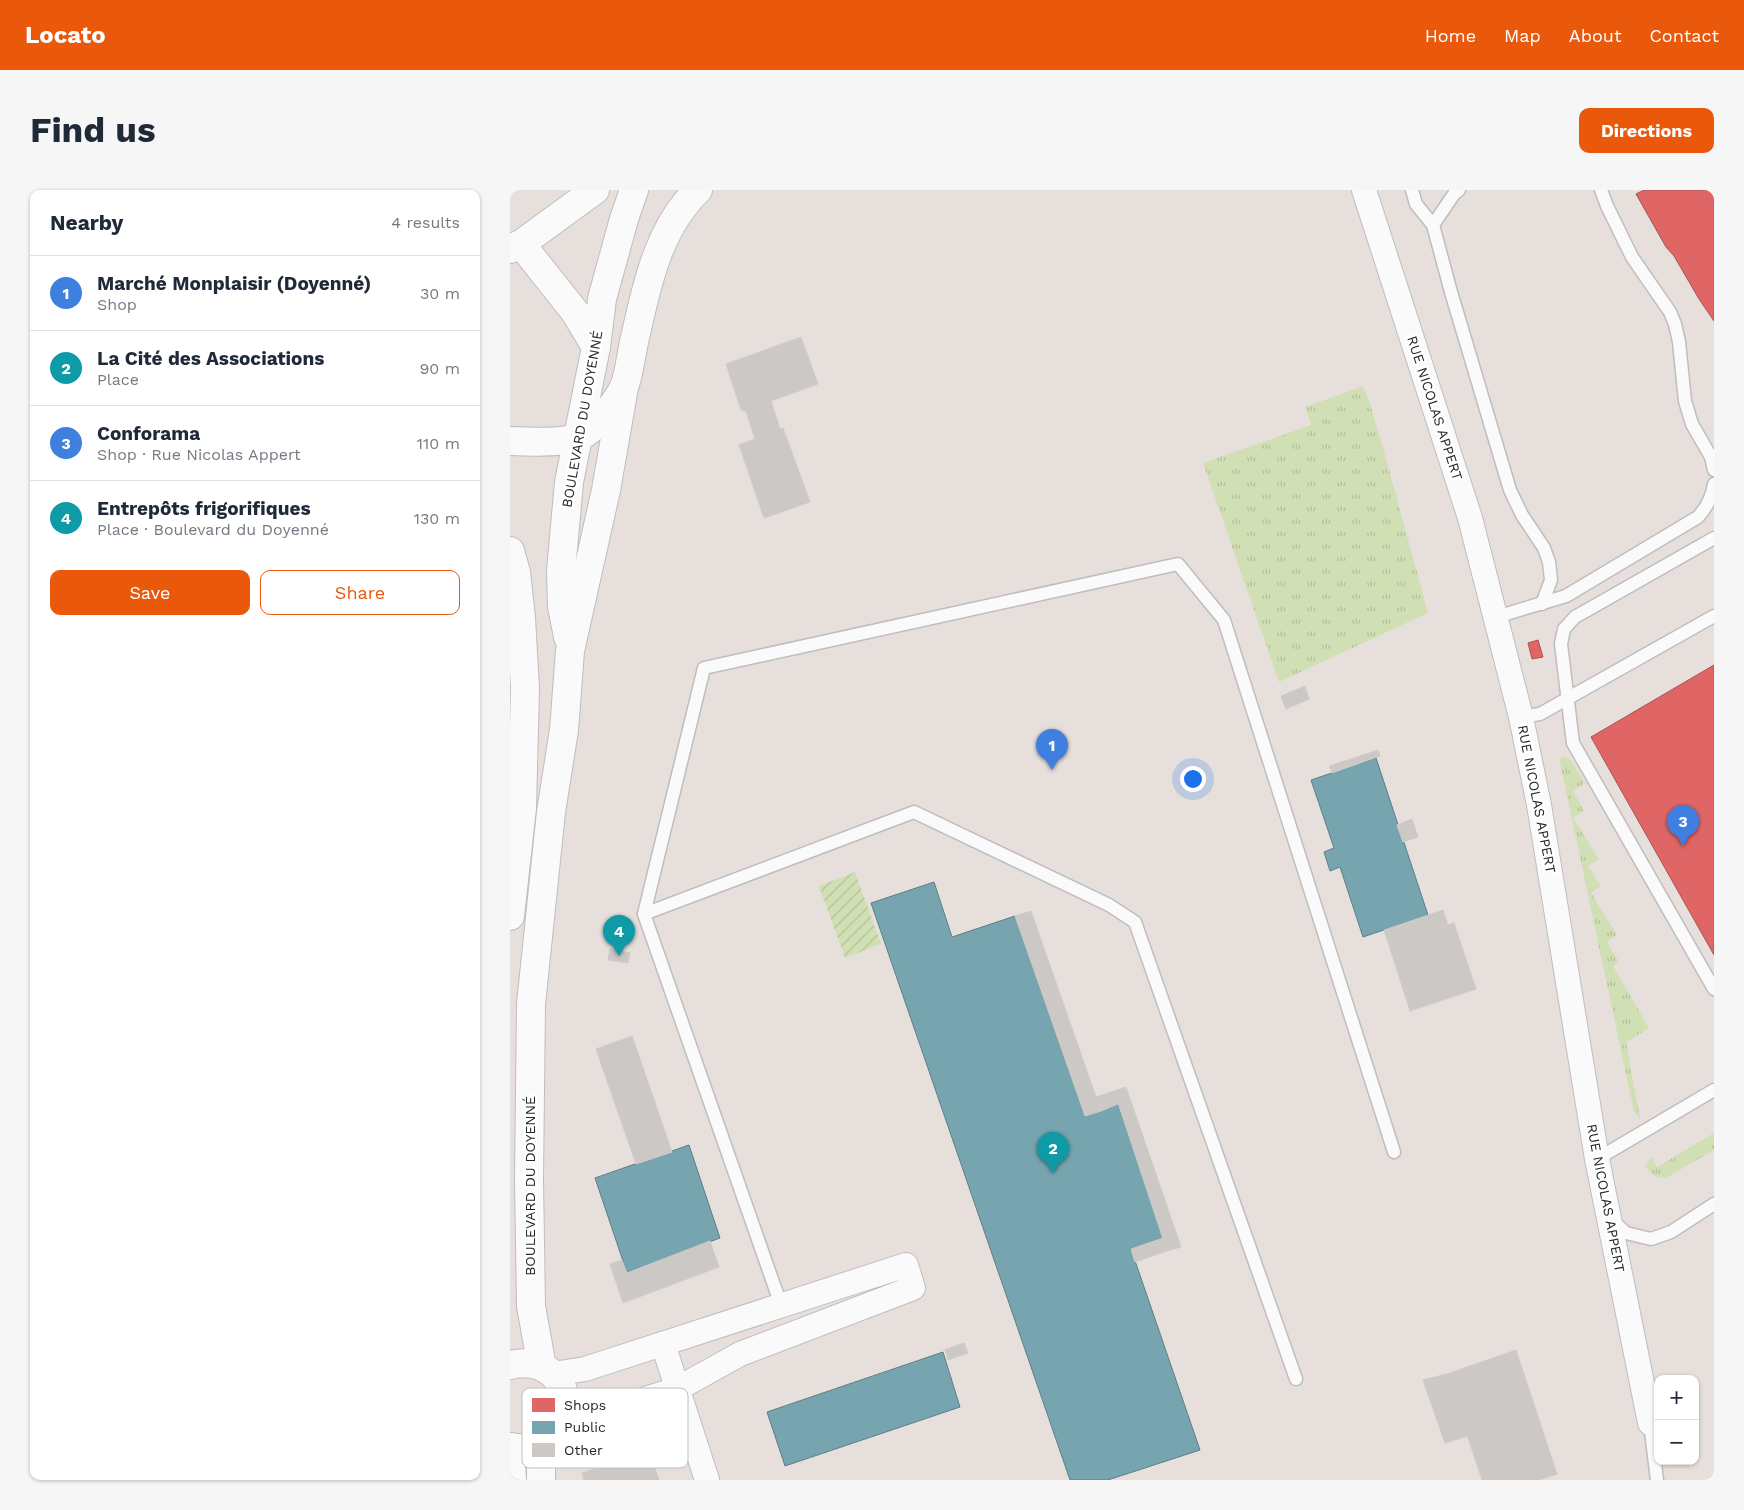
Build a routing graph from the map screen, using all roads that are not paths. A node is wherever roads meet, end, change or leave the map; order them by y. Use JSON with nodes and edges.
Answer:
{"nodes":[{"id":1,"x":565,"y":190,"type":"edge"},
{"id":2,"x":595,"y":190,"type":"edge"},
{"id":3,"x":634,"y":190,"type":"edge"},
{"id":4,"x":698,"y":190,"type":"edge"},
{"id":5,"x":1364,"y":190,"type":"edge"},
{"id":6,"x":1412,"y":190,"type":"edge"},
{"id":7,"x":1459,"y":190,"type":"edge"},
{"id":8,"x":1601,"y":190,"type":"edge"},
{"id":9,"x":1433,"y":225,"type":"junction"},
{"id":10,"x":514,"y":250,"type":"edge"},
{"id":11,"x":596,"y":347,"type":"junction"},
{"id":12,"x":624,"y":387,"type":"junction"},
{"id":13,"x":578,"y":436,"type":"junction"},
{"id":14,"x":510,"y":441,"type":"edge"},
{"id":15,"x":1714,"y":470,"type":"edge"},
{"id":16,"x":1714,"y":484,"type":"edge"},
{"id":17,"x":1714,"y":538,"type":"edge"},
{"id":18,"x":510,"y":551,"type":"edge"},
{"id":19,"x":1542,"y":604,"type":"junction"},
{"id":20,"x":1714,"y":616,"type":"edge"},
{"id":21,"x":1496,"y":617,"type":"junction"},
{"id":22,"x":570,"y":651,"type":"junction"},
{"id":23,"x":1568,"y":699,"type":"junction"},
{"id":24,"x":1521,"y":717,"type":"junction"},
{"id":25,"x":512,"y":878,"type":"edge"},
{"id":26,"x":644,"y":914,"type":"junction"},
{"id":27,"x":510,"y":916,"type":"edge"},
{"id":28,"x":1714,"y":988,"type":"edge"},
{"id":29,"x":531,"y":1004,"type":"junction"},
{"id":30,"x":1714,"y":1090,"type":"edge"},
{"id":31,"x":1394,"y":1152,"type":"dead end"},
{"id":32,"x":1597,"y":1159,"type":"junction"},
{"id":33,"x":1714,"y":1204,"type":"edge"},
{"id":34,"x":1608,"y":1216,"type":"junction"},
{"id":35,"x":781,"y":1305,"type":"junction"},
{"id":36,"x":792,"y":1334,"type":"junction"},
{"id":37,"x":663,"y":1344,"type":"junction"},
{"id":38,"x":510,"y":1366,"type":"edge"},
{"id":39,"x":548,"y":1370,"type":"junction"},
{"id":40,"x":1296,"y":1379,"type":"dead end"},
{"id":41,"x":563,"y":1388,"type":"edge"},
{"id":42,"x":676,"y":1388,"type":"edge"},
{"id":43,"x":680,"y":1388,"type":"edge"},
{"id":44,"x":688,"y":1422,"type":"edge"},
{"id":45,"x":1650,"y":1423,"type":"joint"},
{"id":46,"x":522,"y":1455,"type":"edge"},
{"id":47,"x":511,"y":1463,"type":"edge"},
{"id":48,"x":708,"y":1480,"type":"edge"},
{"id":49,"x":1657,"y":1480,"type":"edge"}],
"edges":[{"from":1,"to":10,"type":"main road"},
{"from":2,"to":10,"type":"main road"},
{"from":3,"to":11,"type":"main road","name":"BOULEVARD DU DOYENNÉ"},
{"from":4,"to":12,"type":"main road","name":"BOULEVARD DU DOYENNÉ"},
{"from":5,"to":21,"type":"street","name":"RUE NICOLAS APPERT"},
{"from":6,"to":9,"type":"lane"},
{"from":7,"to":9,"type":"lane"},
{"from":8,"to":15,"type":"lane"},
{"from":9,"to":19,"type":"lane"},
{"from":10,"to":11,"type":"main road"},
{"from":11,"to":13,"type":"main road","name":"BOULEVARD DU DOYENNÉ"},
{"from":12,"to":13,"type":"main road"},
{"from":12,"to":22,"type":"main road","name":"BOULEVARD DU DOYENNÉ"},
{"from":13,"to":14,"type":"main road"},
{"from":13,"to":22,"type":"main road","name":"BOULEVARD DU DOYENNÉ"},
{"from":16,"to":19,"type":"lane"},
{"from":17,"to":23,"type":"lane"},
{"from":18,"to":25,"type":"main road"},
{"from":19,"to":21,"type":"lane"},
{"from":20,"to":23,"type":"lane"},
{"from":21,"to":24,"type":"street","name":"RUE NICOLAS APPERT"},
{"from":22,"to":29,"type":"main road","name":"BOULEVARD DU DOYENNÉ"},
{"from":23,"to":24,"type":"lane"},
{"from":23,"to":28,"type":"lane"},
{"from":24,"to":32,"type":"street","name":"RUE NICOLAS APPERT"},
{"from":25,"to":27,"type":"main road"},
{"from":25,"to":29,"type":"main road","name":"BOULEVARD DU DOYENNÉ"},
{"from":26,"to":31,"type":"lane"},
{"from":26,"to":35,"type":"lane"},
{"from":26,"to":40,"type":"lane"},
{"from":29,"to":39,"type":"main road","name":"BOULEVARD DU DOYENNÉ"},
{"from":30,"to":32,"type":"lane"},
{"from":32,"to":34,"type":"street","name":"RUE NICOLAS APPERT"},
{"from":33,"to":34,"type":"lane"},
{"from":34,"to":45,"type":"street","name":"RUE NICOLAS APPERT"},
{"from":35,"to":36,"type":"street"},
{"from":35,"to":36,"type":"street"},
{"from":35,"to":37,"type":"street"},
{"from":36,"to":43,"type":"street"},
{"from":37,"to":39,"type":"street"},
{"from":37,"to":42,"type":"street"},
{"from":38,"to":39,"type":"main road"},
{"from":39,"to":41,"type":"main road","name":"BOULEVARD DU DOYENNÉ"},
{"from":44,"to":48,"type":"street"},
{"from":45,"to":49,"type":"lane"},
{"from":46,"to":47,"type":"main road"}]}
